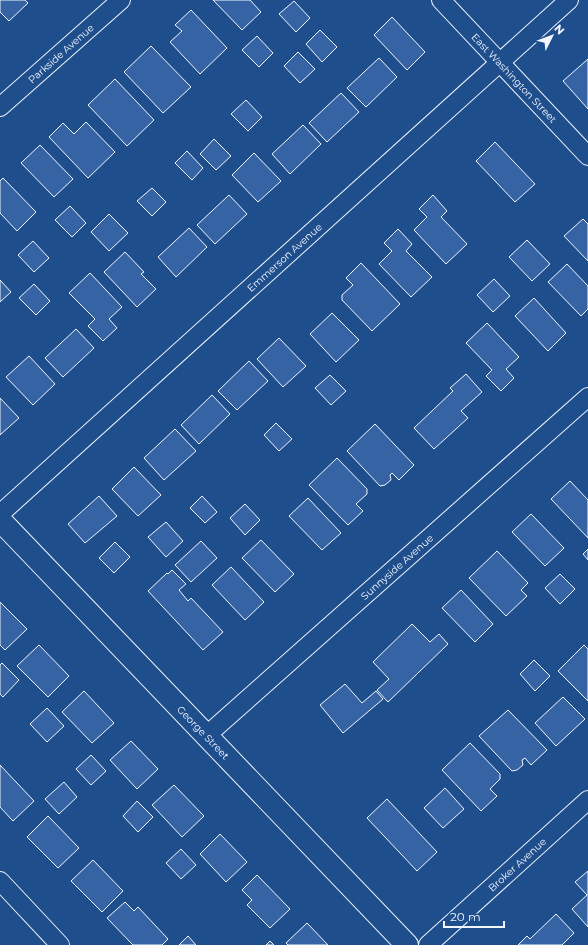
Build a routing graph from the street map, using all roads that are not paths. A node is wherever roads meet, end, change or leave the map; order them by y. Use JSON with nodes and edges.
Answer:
{"nodes":[{"id":1,"x":121,"y":0,"type":"edge"},
{"id":2,"x":441,"y":0,"type":"edge"},
{"id":3,"x":569,"y":0,"type":"edge"},
{"id":4,"x":499,"y":62,"type":"junction"},
{"id":5,"x":0,"y":107,"type":"edge"},
{"id":6,"x":588,"y":156,"type":"edge"},
{"id":7,"x":588,"y":397,"type":"edge"},
{"id":8,"x":0,"y":514,"type":"edge"},
{"id":9,"x":0,"y":520,"type":"edge"},
{"id":10,"x":206,"y":736,"type":"junction"},
{"id":11,"x":588,"y":800,"type":"edge"},
{"id":12,"x":0,"y":881,"type":"edge"},
{"id":13,"x":60,"y":945,"type":"edge"},
{"id":14,"x":407,"y":945,"type":"edge"},
{"id":15,"x":428,"y":945,"type":"edge"}],
"edges":[{"from":1,"to":5,"type":"street","name":"Parkside Avenue"},
{"from":2,"to":4,"type":"street","name":"East Washington Street"},
{"from":3,"to":4,"type":"street","name":"Emmerson Avenue"},
{"from":4,"to":6,"type":"street","name":"East Washington Street"},
{"from":4,"to":8,"type":"street","name":"Emmerson Avenue"},
{"from":7,"to":10,"type":"street","name":"Sunnyside Avenue"},
{"from":9,"to":10,"type":"street","name":"George Street"},
{"from":10,"to":14,"type":"street","name":"George Street"},
{"from":11,"to":15,"type":"street","name":"Broker Avenue"},
{"from":12,"to":13,"type":"street"}]}
